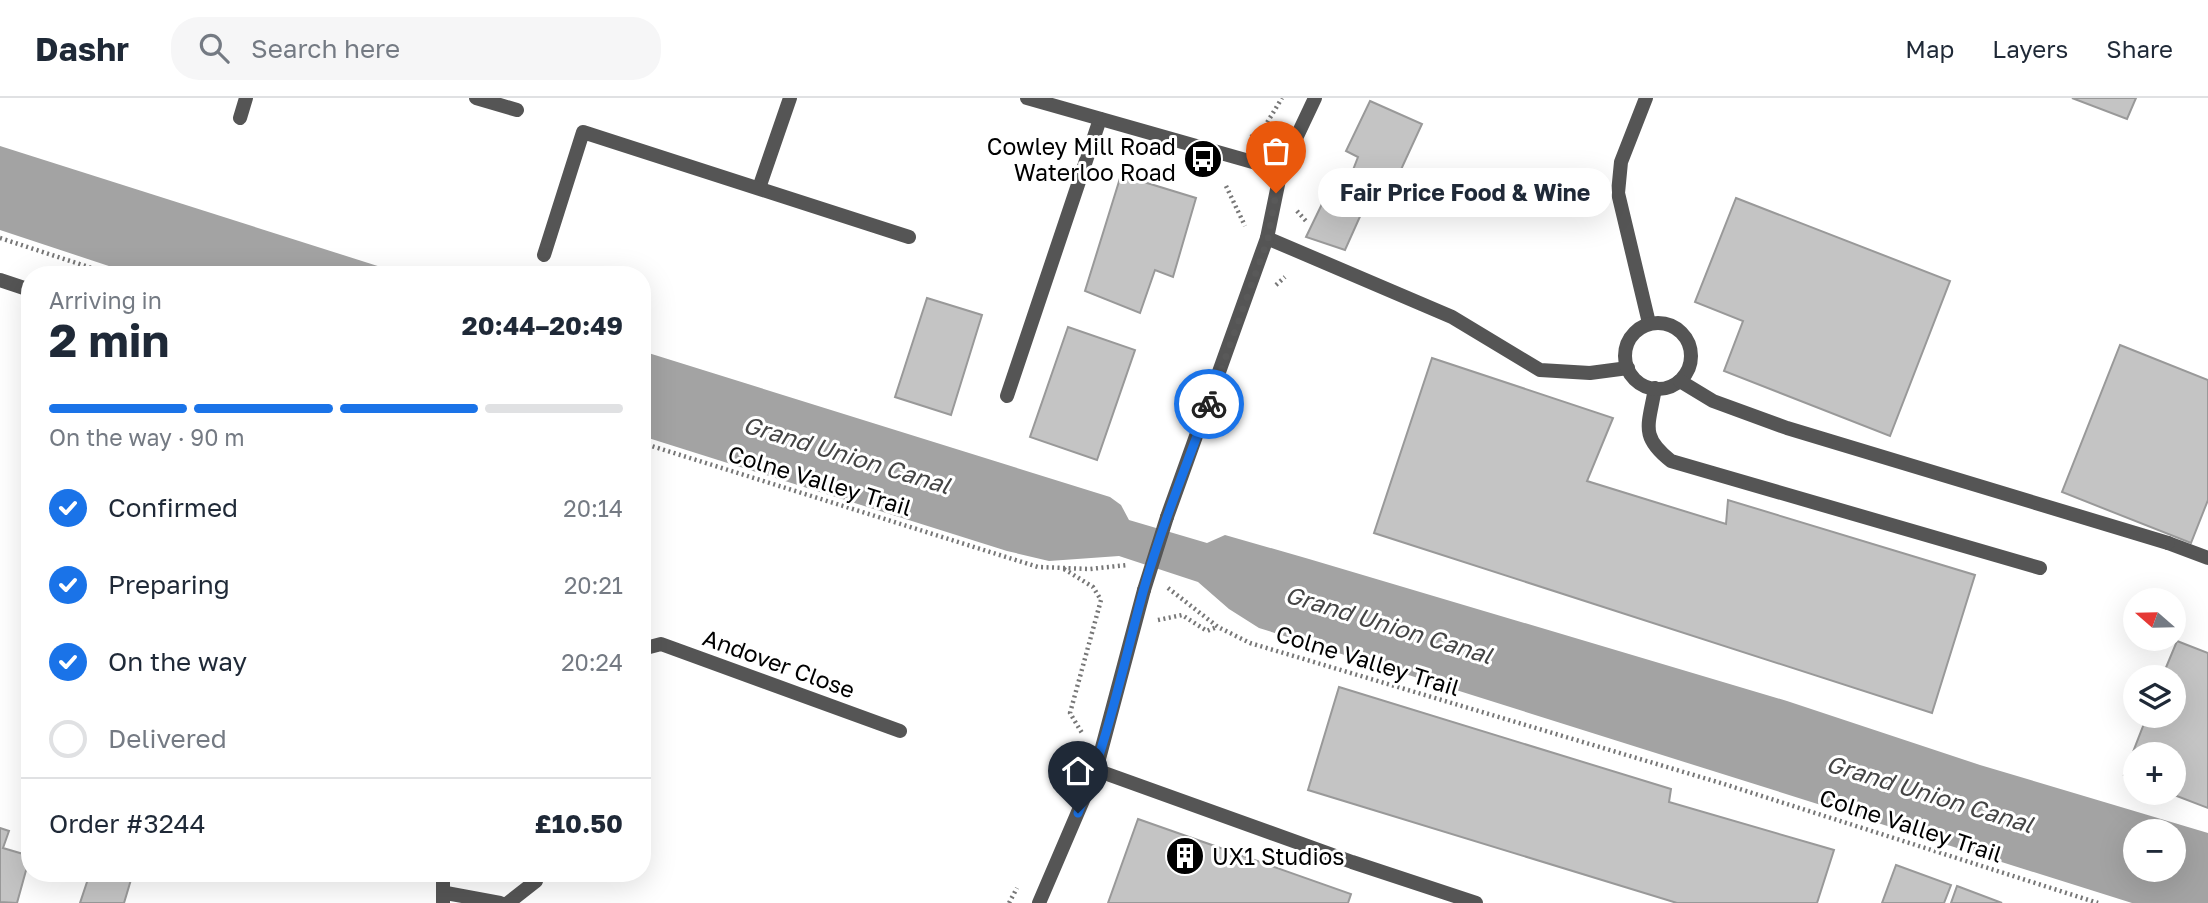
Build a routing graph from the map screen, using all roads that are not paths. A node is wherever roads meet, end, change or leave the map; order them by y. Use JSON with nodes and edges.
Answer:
{"nodes":[{"id":1,"x":246,"y":98,"type":"edge"},
{"id":2,"x":476,"y":98,"type":"edge"},
{"id":3,"x":790,"y":98,"type":"edge"},
{"id":4,"x":1027,"y":98,"type":"edge"},
{"id":5,"x":1315,"y":98,"type":"edge"},
{"id":6,"x":1646,"y":98,"type":"edge"},
{"id":7,"x":517,"y":110,"type":"dead end"},
{"id":8,"x":240,"y":118,"type":"dead end"},
{"id":9,"x":1100,"y":120,"type":"junction"},
{"id":10,"x":1281,"y":170,"type":"junction"},
{"id":11,"x":759,"y":188,"type":"junction"},
{"id":12,"x":909,"y":237,"type":"dead end"},
{"id":13,"x":1268,"y":239,"type":"junction"},
{"id":14,"x":544,"y":255,"type":"dead end"},
{"id":15,"x":0,"y":280,"type":"edge"},
{"id":16,"x":21,"y":287,"type":"edge"},
{"id":17,"x":1649,"y":323,"type":"junction"},
{"id":18,"x":1628,"y":368,"type":"junction"},
{"id":19,"x":1680,"y":381,"type":"junction"},
{"id":20,"x":1655,"y":388,"type":"junction"},
{"id":21,"x":1007,"y":396,"type":"dead end"},
{"id":22,"x":2208,"y":558,"type":"edge"},
{"id":23,"x":2039,"y":568,"type":"dead end"},
{"id":24,"x":651,"y":647,"type":"edge"},
{"id":25,"x":900,"y":731,"type":"dead end"},
{"id":26,"x":1096,"y":770,"type":"junction"},
{"id":27,"x":535,"y":882,"type":"edge"},
{"id":28,"x":444,"y":898,"type":"edge"},
{"id":29,"x":500,"y":903,"type":"edge"},
{"id":30,"x":508,"y":903,"type":"edge"},
{"id":31,"x":1040,"y":903,"type":"edge"},
{"id":32,"x":1476,"y":903,"type":"edge"}],
"edges":[{"from":1,"to":8,"type":"street"},
{"from":2,"to":7,"type":"street"},
{"from":3,"to":11,"type":"street"},
{"from":4,"to":9,"type":"street"},
{"from":5,"to":10,"type":"street"},
{"from":6,"to":17,"type":"street"},
{"from":9,"to":10,"type":"street"},
{"from":9,"to":21,"type":"street"},
{"from":10,"to":13,"type":"street"},
{"from":11,"to":12,"type":"street"},
{"from":11,"to":14,"type":"street"},
{"from":13,"to":18,"type":"street"},
{"from":13,"to":26,"type":"street","bridge":true},
{"from":15,"to":16,"type":"street"},
{"from":17,"to":18,"type":"street"},
{"from":17,"to":19,"type":"street"},
{"from":18,"to":20,"type":"street"},
{"from":19,"to":20,"type":"street"},
{"from":19,"to":22,"type":"street"},
{"from":20,"to":23,"type":"street"},
{"from":24,"to":25,"type":"street","name":"Andover Close"},
{"from":26,"to":31,"type":"street"},
{"from":26,"to":32,"type":"street"},
{"from":27,"to":30,"type":"street"},
{"from":28,"to":29,"type":"street"}]}
